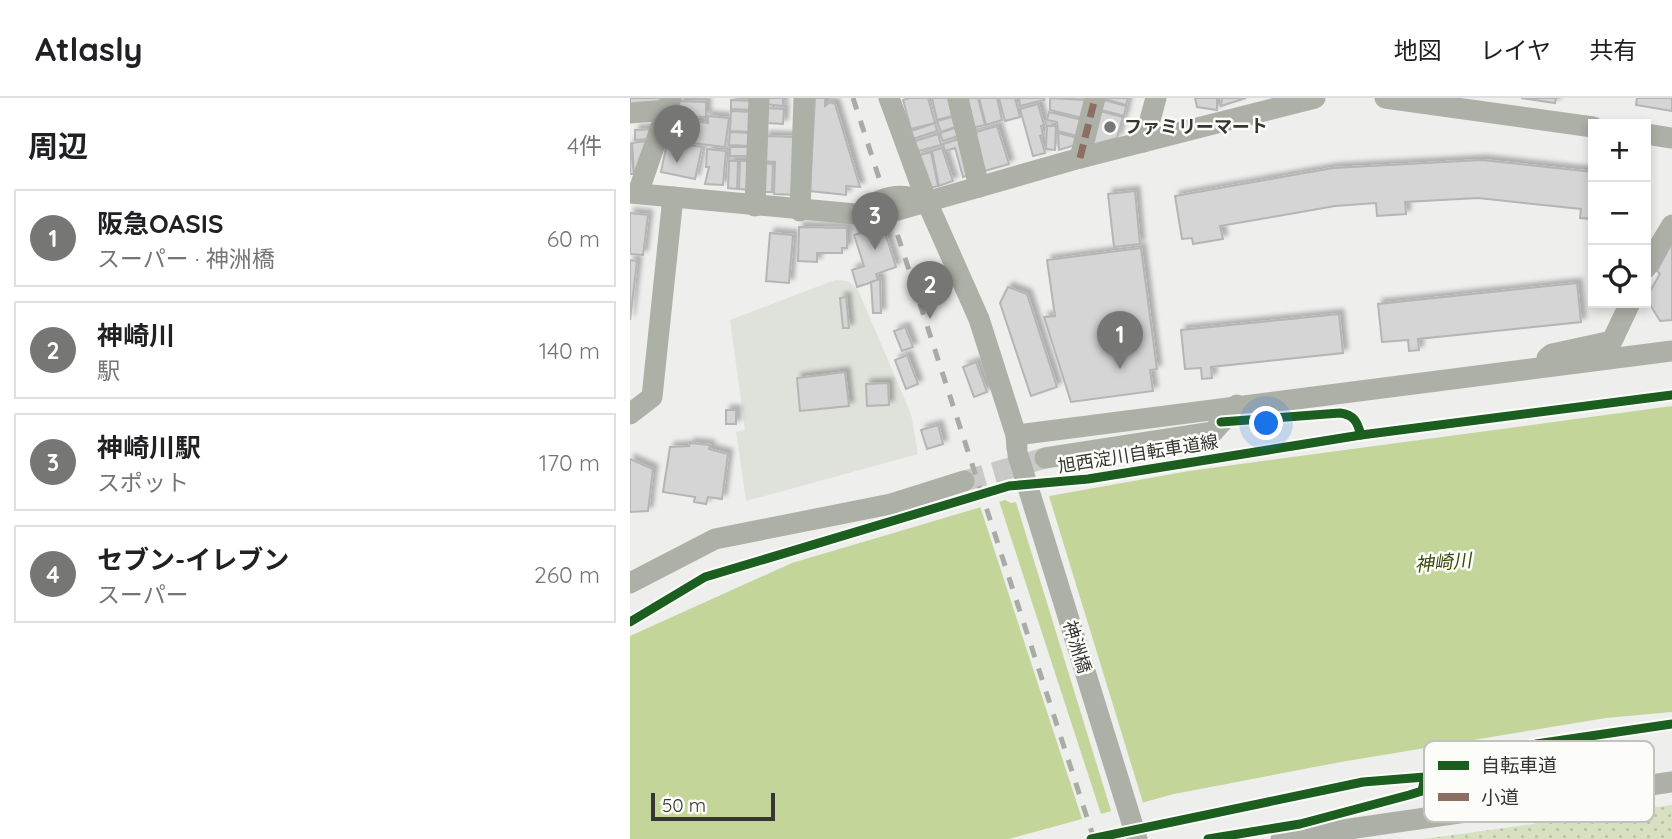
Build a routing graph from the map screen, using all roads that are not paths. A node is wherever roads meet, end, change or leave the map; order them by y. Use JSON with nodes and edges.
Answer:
{"nodes":[{"id":1,"x":759,"y":98,"type":"edge"},
{"id":2,"x":804,"y":98,"type":"edge"},
{"id":3,"x":889,"y":98,"type":"edge"},
{"id":4,"x":958,"y":98,"type":"edge"},
{"id":5,"x":1095,"y":98,"type":"edge"},
{"id":6,"x":1156,"y":98,"type":"edge"},
{"id":7,"x":1315,"y":98,"type":"edge"},
{"id":8,"x":1385,"y":98,"type":"edge"},
{"id":9,"x":1438,"y":101,"type":"edge"},
{"id":10,"x":669,"y":104,"type":"edge"},
{"id":11,"x":1255,"y":105,"type":"edge"},
{"id":12,"x":630,"y":113,"type":"edge"},
{"id":13,"x":1588,"y":126,"type":"edge"},
{"id":14,"x":1651,"y":135,"type":"edge"},
{"id":15,"x":1672,"y":138,"type":"edge"},
{"id":16,"x":1144,"y":142,"type":"junction"},
{"id":17,"x":1080,"y":158,"type":"junction"},
{"id":18,"x":979,"y":187,"type":"junction"},
{"id":19,"x":634,"y":193,"type":"edge"},
{"id":20,"x":673,"y":197,"type":"junction"},
{"id":21,"x":927,"y":202,"type":"junction"},
{"id":22,"x":755,"y":206,"type":"junction"},
{"id":23,"x":800,"y":211,"type":"junction"},
{"id":24,"x":1672,"y":225,"type":"edge"},
{"id":25,"x":1651,"y":260,"type":"edge"},
{"id":26,"x":1628,"y":308,"type":"edge"},
{"id":27,"x":1672,"y":351,"type":"edge"},
{"id":28,"x":1533,"y":370,"type":"junction"},
{"id":29,"x":1237,"y":405,"type":"junction"},
{"id":30,"x":630,"y":414,"type":"edge"},
{"id":31,"x":1017,"y":445,"type":"junction"},
{"id":32,"x":1045,"y":458,"type":"tunnel mouth"},
{"id":33,"x":964,"y":481,"type":"tunnel mouth"},
{"id":34,"x":630,"y":583,"type":"edge"},
{"id":35,"x":1672,"y":782,"type":"edge"},
{"id":36,"x":1654,"y":785,"type":"edge"},
{"id":37,"x":1424,"y":818,"type":"edge"},
{"id":38,"x":1137,"y":839,"type":"edge"},
{"id":39,"x":1281,"y":839,"type":"edge"}],
"edges":[{"from":1,"to":22,"type":"street"},
{"from":2,"to":23,"type":"street"},
{"from":3,"to":21,"type":"street","name":"神洲橋"},
{"from":4,"to":18,"type":"street"},
{"from":5,"to":17,"type":"street"},
{"from":6,"to":16,"type":"street"},
{"from":7,"to":11,"type":"street"},
{"from":8,"to":9,"type":"street"},
{"from":9,"to":13,"type":"street"},
{"from":10,"to":12,"type":"street"},
{"from":10,"to":19,"type":"street"},
{"from":11,"to":16,"type":"street"},
{"from":14,"to":15,"type":"street"},
{"from":16,"to":17,"type":"street"},
{"from":17,"to":18,"type":"street"},
{"from":18,"to":21,"type":"street"},
{"from":19,"to":20,"type":"street"},
{"from":20,"to":22,"type":"street"},
{"from":20,"to":30,"type":"street"},
{"from":21,"to":23,"type":"street"},
{"from":21,"to":31,"type":"street","name":"神洲橋"},
{"from":22,"to":23,"type":"street"},
{"from":24,"to":25,"type":"street"},
{"from":26,"to":28,"type":"street"},
{"from":27,"to":28,"type":"street"},
{"from":28,"to":29,"type":"street"},
{"from":29,"to":31,"type":"street"},
{"from":29,"to":32,"type":"street"},
{"from":31,"to":38,"type":"street","name":"神洲橋","bridge":true},
{"from":33,"to":34,"type":"street"},
{"from":35,"to":36,"type":"street"},
{"from":37,"to":39,"type":"street"}]}
